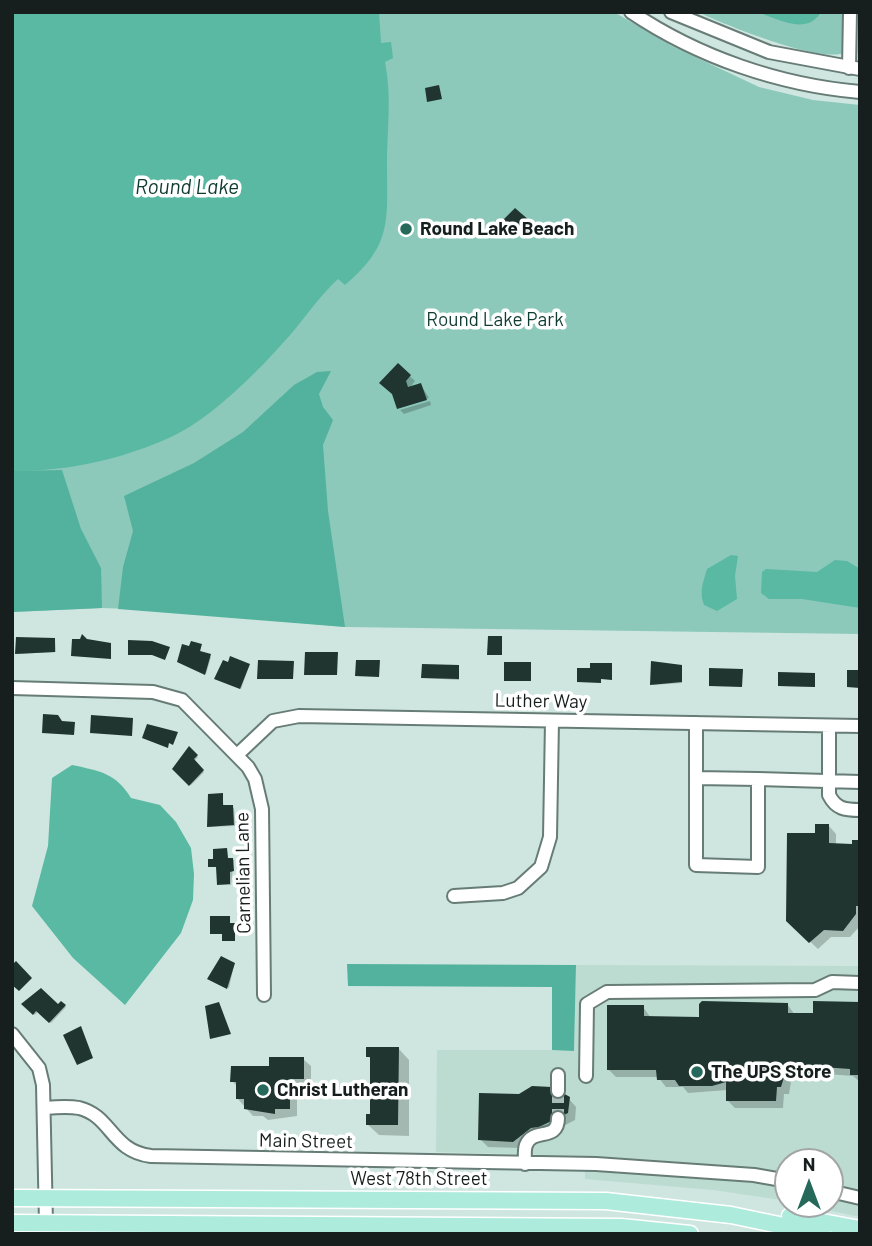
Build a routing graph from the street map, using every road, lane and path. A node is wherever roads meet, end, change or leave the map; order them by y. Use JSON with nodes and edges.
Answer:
{"nodes":[{"id":1,"x":631,"y":12,"type":"edge"},
{"id":2,"x":665,"y":12,"type":"edge"},
{"id":3,"x":671,"y":12,"type":"edge"},
{"id":4,"x":850,"y":12,"type":"edge"},
{"id":5,"x":645,"y":16,"type":"edge"},
{"id":6,"x":655,"y":28,"type":"junction"},
{"id":7,"x":855,"y":29,"type":"edge"},
{"id":8,"x":855,"y":68,"type":"edge"},
{"id":9,"x":860,"y":92,"type":"edge"},
{"id":10,"x":12,"y":688,"type":"edge"},
{"id":11,"x":552,"y":721,"type":"junction"},
{"id":12,"x":696,"y":723,"type":"junction"},
{"id":13,"x":830,"y":726,"type":"junction"},
{"id":14,"x":860,"y":726,"type":"edge"},
{"id":15,"x":237,"y":755,"type":"junction"},
{"id":16,"x":696,"y":778,"type":"junction"},
{"id":17,"x":758,"y":779,"type":"junction"},
{"id":18,"x":828,"y":781,"type":"junction"},
{"id":19,"x":860,"y":782,"type":"edge"},
{"id":20,"x":860,"y":810,"type":"edge"},
{"id":21,"x":453,"y":896,"type":"dead end"},
{"id":22,"x":860,"y":983,"type":"edge"},
{"id":23,"x":264,"y":995,"type":"dead end"},
{"id":24,"x":12,"y":1034,"type":"edge"},
{"id":25,"x":558,"y":1075,"type":"dead end"},
{"id":26,"x":586,"y":1076,"type":"dead end"},
{"id":27,"x":558,"y":1091,"type":"tunnel mouth"},
{"id":28,"x":45,"y":1108,"type":"junction"},
{"id":29,"x":558,"y":1118,"type":"dead end"},
{"id":30,"x":525,"y":1164,"type":"junction"},
{"id":31,"x":774,"y":1179,"type":"edge"},
{"id":32,"x":12,"y":1198,"type":"edge"},
{"id":33,"x":45,"y":1198,"type":"junction"},
{"id":34,"x":668,"y":1206,"type":"junction"},
{"id":35,"x":12,"y":1223,"type":"edge"},
{"id":36,"x":46,"y":1223,"type":"junction"},
{"id":37,"x":369,"y":1224,"type":"junction"},
{"id":38,"x":621,"y":1227,"type":"junction"},
{"id":39,"x":860,"y":1229,"type":"edge"},
{"id":40,"x":502,"y":1234,"type":"edge"},
{"id":41,"x":649,"y":1234,"type":"edge"},
{"id":42,"x":690,"y":1234,"type":"edge"},
{"id":43,"x":822,"y":1234,"type":"edge"}],
"edges":[{"from":1,"to":5,"type":"street"},
{"from":2,"to":6,"type":"street"},
{"from":3,"to":8,"type":"street"},
{"from":4,"to":7,"type":"street"},
{"from":5,"to":6,"type":"street"},
{"from":6,"to":9,"type":"street"},
{"from":7,"to":8,"type":"street"},
{"from":10,"to":15,"type":"street","name":"Carnelian Lane"},
{"from":11,"to":12,"type":"street","name":"Luther Way"},
{"from":11,"to":15,"type":"street","name":"Luther Way"},
{"from":11,"to":21,"type":"street"},
{"from":12,"to":13,"type":"street","name":"Luther Way"},
{"from":12,"to":16,"type":"street"},
{"from":13,"to":14,"type":"street","name":"Luther Way"},
{"from":13,"to":18,"type":"street"},
{"from":15,"to":23,"type":"street","name":"Carnelian Lane"},
{"from":16,"to":17,"type":"street"},
{"from":16,"to":17,"type":"street"},
{"from":17,"to":18,"type":"street"},
{"from":18,"to":19,"type":"street"},
{"from":18,"to":20,"type":"street"},
{"from":22,"to":26,"type":"street"},
{"from":24,"to":28,"type":"street"},
{"from":25,"to":27,"type":"street"},
{"from":28,"to":30,"type":"street","name":"Main Street"},
{"from":28,"to":33,"type":"street"},
{"from":29,"to":30,"type":"street"},
{"from":30,"to":31,"type":"street","name":"Main Street"},
{"from":32,"to":33,"type":"main road","name":"West 78th Street"},
{"from":33,"to":34,"type":"main road","name":"West 78th Street"},
{"from":33,"to":36,"type":"street"},
{"from":34,"to":39,"type":"main road"},
{"from":34,"to":43,"type":"main road","name":"West 78th Street"},
{"from":35,"to":36,"type":"main road"},
{"from":36,"to":37,"type":"main road"},
{"from":37,"to":38,"type":"main road"},
{"from":37,"to":40,"type":"main road"},
{"from":38,"to":41,"type":"main road"},
{"from":38,"to":42,"type":"main road"}]}
